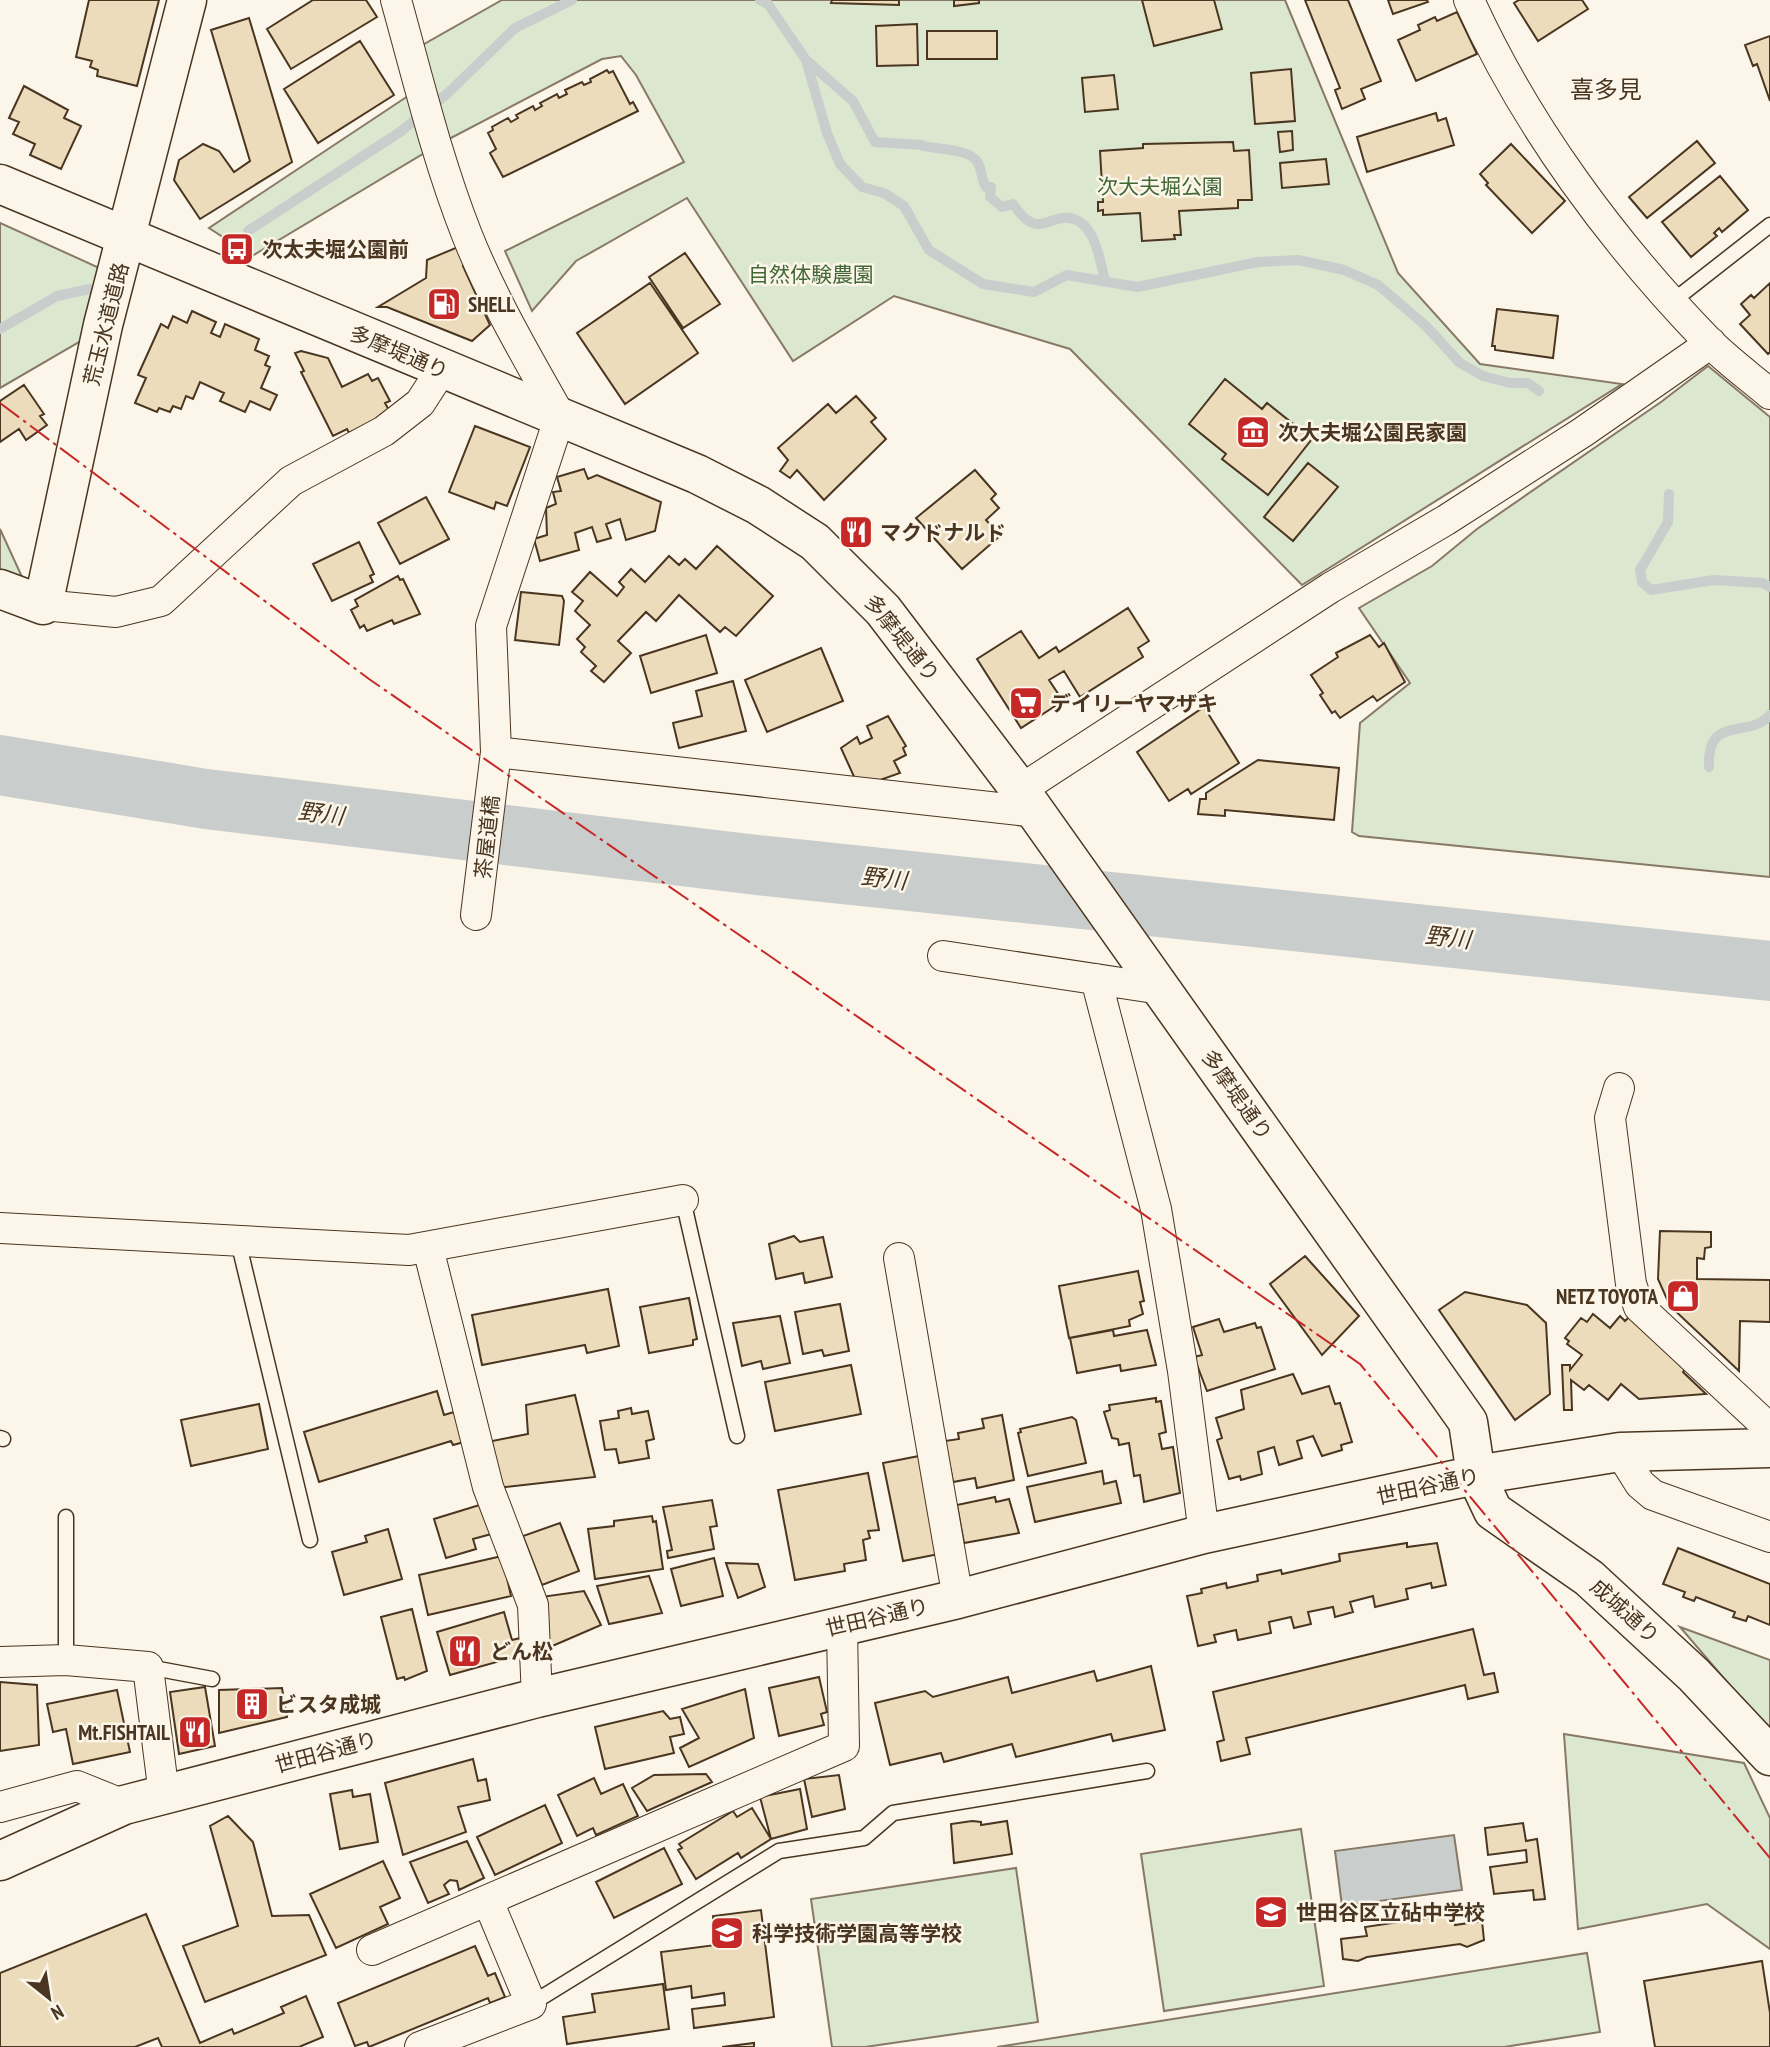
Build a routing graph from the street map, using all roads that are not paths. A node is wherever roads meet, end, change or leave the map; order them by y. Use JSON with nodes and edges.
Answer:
{"nodes":[{"id":1,"x":187,"y":0,"type":"edge"},
{"id":2,"x":396,"y":0,"type":"edge"},
{"id":3,"x":1469,"y":0,"type":"edge"},
{"id":4,"x":0,"y":184,"type":"edge"},
{"id":5,"x":1770,"y":225,"type":"edge"},
{"id":6,"x":127,"y":237,"type":"junction"},
{"id":7,"x":1673,"y":301,"type":"junction"},
{"id":8,"x":1711,"y":343,"type":"junction"},
{"id":9,"x":442,"y":369,"type":"junction"},
{"id":10,"x":1770,"y":394,"type":"edge"},
{"id":11,"x":560,"y":416,"type":"junction"},
{"id":12,"x":0,"y":589,"type":"edge"},
{"id":13,"x":43,"y":605,"type":"junction"},
{"id":14,"x":495,"y":761,"type":"junction"},
{"id":15,"x":1036,"y":812,"type":"junction"},
{"id":16,"x":477,"y":909,"type":"dead end"},
{"id":17,"x":943,"y":956,"type":"dead end"},
{"id":18,"x":1096,"y":979,"type":"junction"},
{"id":19,"x":1156,"y":982,"type":"junction"},
{"id":20,"x":1619,"y":1087,"type":"dead end"},
{"id":21,"x":683,"y":1200,"type":"joint"},
{"id":22,"x":0,"y":1228,"type":"edge"},
{"id":23,"x":238,"y":1241,"type":"junction"},
{"id":24,"x":428,"y":1248,"type":"junction"},
{"id":25,"x":899,"y":1258,"type":"dead end"},
{"id":26,"x":1770,"y":1429,"type":"edge"},
{"id":27,"x":737,"y":1436,"type":"dead end"},
{"id":28,"x":1770,"y":1448,"type":"edge"},
{"id":29,"x":1620,"y":1452,"type":"junction"},
{"id":30,"x":1476,"y":1475,"type":"junction"},
{"id":31,"x":66,"y":1517,"type":"dead end"},
{"id":32,"x":1203,"y":1534,"type":"junction"},
{"id":33,"x":1770,"y":1537,"type":"edge"},
{"id":34,"x":310,"y":1540,"type":"dead end"},
{"id":35,"x":958,"y":1598,"type":"junction"},
{"id":36,"x":842,"y":1625,"type":"junction"},
{"id":37,"x":66,"y":1660,"type":"junction"},
{"id":38,"x":0,"y":1662,"type":"edge"},
{"id":39,"x":148,"y":1667,"type":"junction"},
{"id":40,"x":212,"y":1679,"type":"dead end"},
{"id":41,"x":537,"y":1698,"type":"junction"},
{"id":42,"x":1770,"y":1756,"type":"edge"},
{"id":43,"x":1147,"y":1771,"type":"dead end"},
{"id":44,"x":164,"y":1795,"type":"junction"},
{"id":45,"x":124,"y":1805,"type":"junction"},
{"id":46,"x":0,"y":1807,"type":"edge"},
{"id":47,"x":0,"y":1861,"type":"edge"},
{"id":48,"x":488,"y":1901,"type":"junction"},
{"id":49,"x":372,"y":1950,"type":"dead end"},
{"id":50,"x":531,"y":2004,"type":"junction"},
{"id":51,"x":421,"y":2047,"type":"edge"}],
"edges":[{"from":1,"to":6,"type":"main road","name":"荒玉水道道路"},
{"from":2,"to":11,"type":"street"},
{"from":3,"to":7,"type":"street"},
{"from":4,"to":6,"type":"main road","name":"多摩堤通り"},
{"from":5,"to":7,"type":"lane"},
{"from":6,"to":9,"type":"main road","name":"多摩堤通り"},
{"from":6,"to":13,"type":"main road","name":"荒玉水道道路"},
{"from":7,"to":8,"type":"street"},
{"from":8,"to":10,"type":"street"},
{"from":8,"to":15,"type":"street"},
{"from":9,"to":11,"type":"main road","name":"多摩堤通り"},
{"from":9,"to":13,"type":"street"},
{"from":11,"to":14,"type":"street","name":"茶屋道橋"},
{"from":11,"to":15,"type":"main road","name":"多摩堤通り"},
{"from":12,"to":13,"type":"main road"},
{"from":14,"to":15,"type":"street"},
{"from":14,"to":16,"type":"street","name":"茶屋道橋"},
{"from":15,"to":19,"type":"main road","name":"多摩堤通り"},
{"from":17,"to":18,"type":"street"},
{"from":18,"to":19,"type":"street"},
{"from":18,"to":32,"type":"street"},
{"from":19,"to":30,"type":"main road","name":"多摩堤通り"},
{"from":20,"to":26,"type":"street"},
{"from":21,"to":24,"type":"street"},
{"from":21,"to":27,"type":"lane"},
{"from":22,"to":23,"type":"street"},
{"from":23,"to":24,"type":"street"},
{"from":23,"to":34,"type":"lane"},
{"from":24,"to":41,"type":"street"},
{"from":25,"to":35,"type":"street"},
{"from":28,"to":29,"type":"main road","name":"世田谷通り"},
{"from":29,"to":30,"type":"main road","name":"世田谷通り"},
{"from":29,"to":33,"type":"street"},
{"from":30,"to":32,"type":"main road","name":"世田谷通り"},
{"from":30,"to":42,"type":"main road","name":"成城通り"},
{"from":31,"to":37,"type":"lane"},
{"from":32,"to":35,"type":"main road","name":"世田谷通り"},
{"from":35,"to":36,"type":"main road","name":"世田谷通り"},
{"from":36,"to":41,"type":"main road","name":"世田谷通り"},
{"from":36,"to":48,"type":"street"},
{"from":37,"to":38,"type":"street"},
{"from":37,"to":39,"type":"street"},
{"from":39,"to":40,"type":"lane"},
{"from":39,"to":44,"type":"street"},
{"from":41,"to":44,"type":"main road","name":"世田谷通り"},
{"from":43,"to":50,"type":"lane"},
{"from":44,"to":45,"type":"main road","name":"世田谷通り"},
{"from":45,"to":46,"type":"street"},
{"from":45,"to":47,"type":"main road","name":"世田谷通り"},
{"from":48,"to":49,"type":"street"},
{"from":48,"to":50,"type":"street"},
{"from":50,"to":51,"type":"street"}]}
